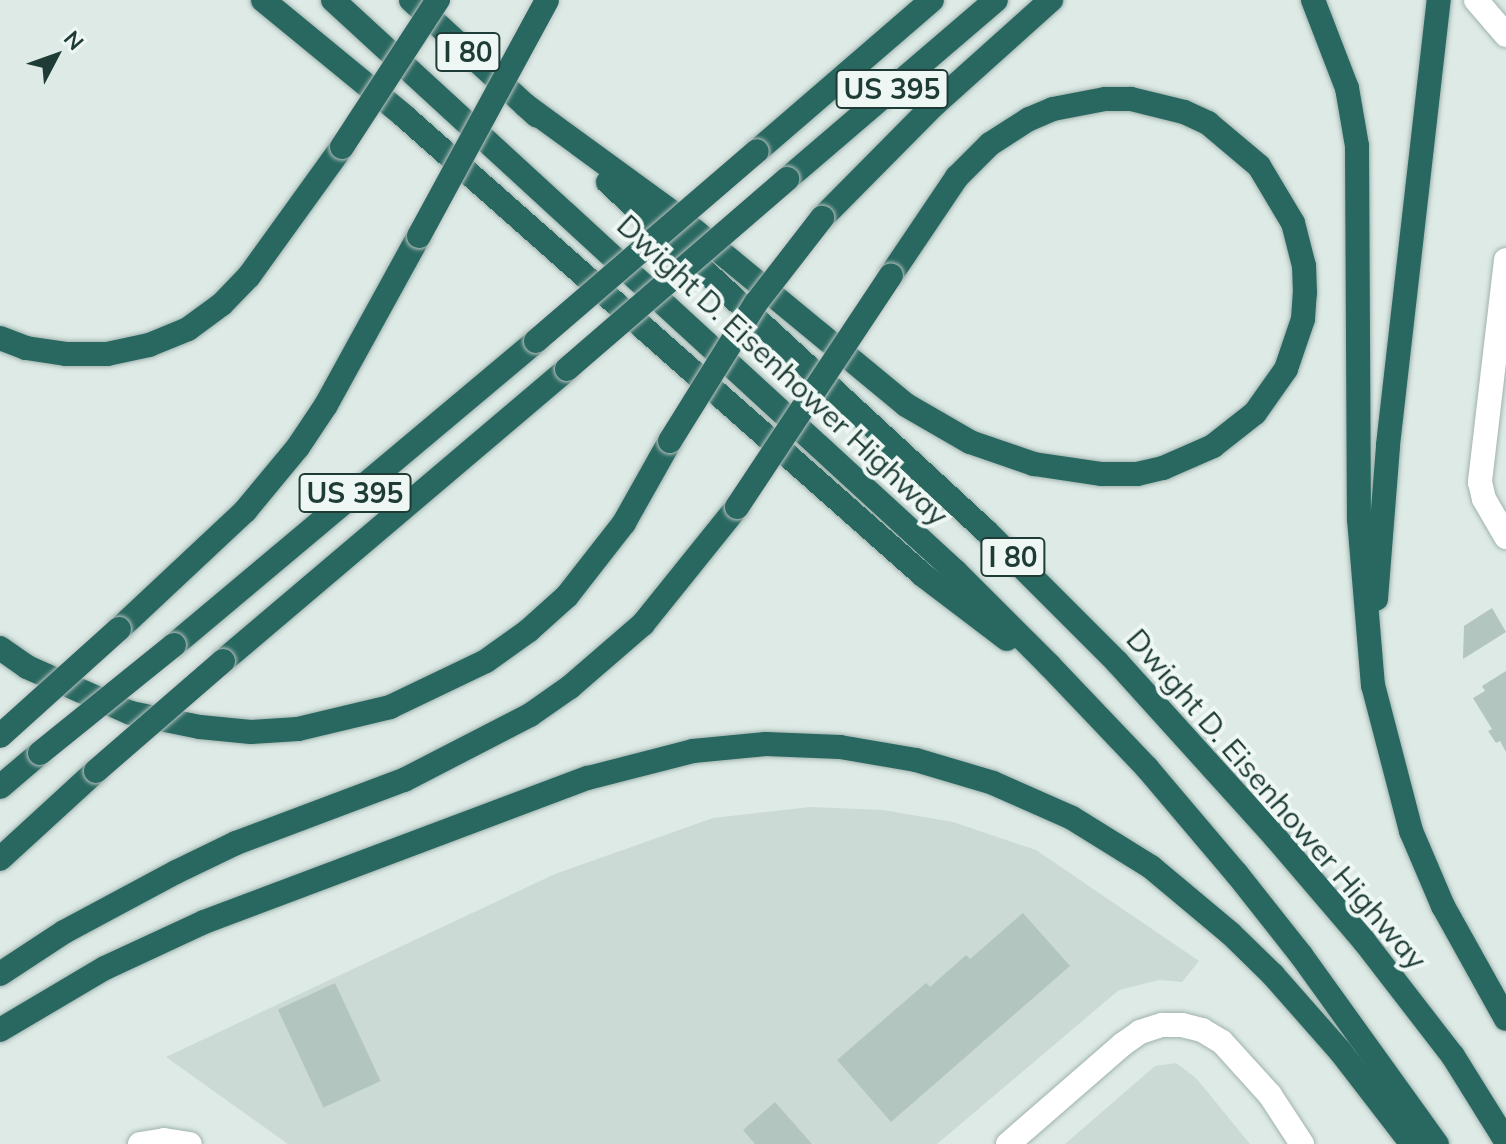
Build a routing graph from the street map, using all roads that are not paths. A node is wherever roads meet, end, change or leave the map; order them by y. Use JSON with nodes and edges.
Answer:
{"nodes":[{"id":1,"x":263,"y":0,"type":"edge"},
{"id":2,"x":333,"y":0,"type":"edge"},
{"id":3,"x":411,"y":0,"type":"edge"},
{"id":4,"x":438,"y":0,"type":"edge"},
{"id":5,"x":547,"y":0,"type":"edge"},
{"id":6,"x":932,"y":0,"type":"edge"},
{"id":7,"x":996,"y":0,"type":"edge"},
{"id":8,"x":1051,"y":0,"type":"edge"},
{"id":9,"x":1313,"y":0,"type":"edge"},
{"id":10,"x":1439,"y":0,"type":"edge"},
{"id":11,"x":1476,"y":0,"type":"edge"},
{"id":12,"x":1506,"y":35,"type":"edge"},
{"id":13,"x":525,"y":105,"type":"junction"},
{"id":14,"x":1506,"y":260,"type":"edge"},
{"id":15,"x":0,"y":338,"type":"edge"},
{"id":16,"x":1506,"y":537,"type":"edge"},
{"id":17,"x":0,"y":648,"type":"edge"},
{"id":18,"x":1049,"y":665,"type":"junction"},
{"id":19,"x":1373,"y":685,"type":"junction"},
{"id":20,"x":0,"y":736,"type":"edge"},
{"id":21,"x":0,"y":787,"type":"edge"},
{"id":22,"x":0,"y":859,"type":"edge"},
{"id":23,"x":0,"y":974,"type":"edge"},
{"id":24,"x":1506,"y":1019,"type":"edge"},
{"id":25,"x":0,"y":1030,"type":"edge"},
{"id":26,"x":1506,"y":1141,"type":"edge"},
{"id":27,"x":152,"y":1142,"type":"edge"},
{"id":28,"x":190,"y":1144,"type":"edge"},
{"id":29,"x":1008,"y":1144,"type":"edge"},
{"id":30,"x":1302,"y":1144,"type":"edge"},
{"id":31,"x":1412,"y":1144,"type":"edge"},
{"id":32,"x":1437,"y":1144,"type":"edge"}],
"edges":[{"from":1,"to":18,"type":"highway"},
{"from":2,"to":18,"type":"highway","name":"Dwight D. Eisenhower Highway","number":"I 80"},
{"from":3,"to":13,"type":"highway","name":"Dwight D. Eisenhower Highway","number":"I 80"},
{"from":4,"to":15,"type":"highway","bridge":true},
{"from":5,"to":20,"type":"highway","bridge":true},
{"from":6,"to":21,"type":"highway","number":"US 395","bridge":true},
{"from":7,"to":22,"type":"highway","number":"US 395","bridge":true},
{"from":8,"to":17,"type":"highway","bridge":true},
{"from":9,"to":19,"type":"highway"},
{"from":10,"to":19,"type":"highway"},
{"from":11,"to":12,"type":"street"},
{"from":13,"to":23,"type":"highway","bridge":true},
{"from":13,"to":26,"type":"highway","name":"Dwight D. Eisenhower Highway","number":"I 80"},
{"from":14,"to":16,"type":"street"},
{"from":18,"to":32,"type":"highway","name":"Dwight D. Eisenhower Highway","number":"I 80"},
{"from":19,"to":24,"type":"highway"},
{"from":25,"to":31,"type":"highway"},
{"from":27,"to":28,"type":"street"},
{"from":29,"to":30,"type":"street"}]}
